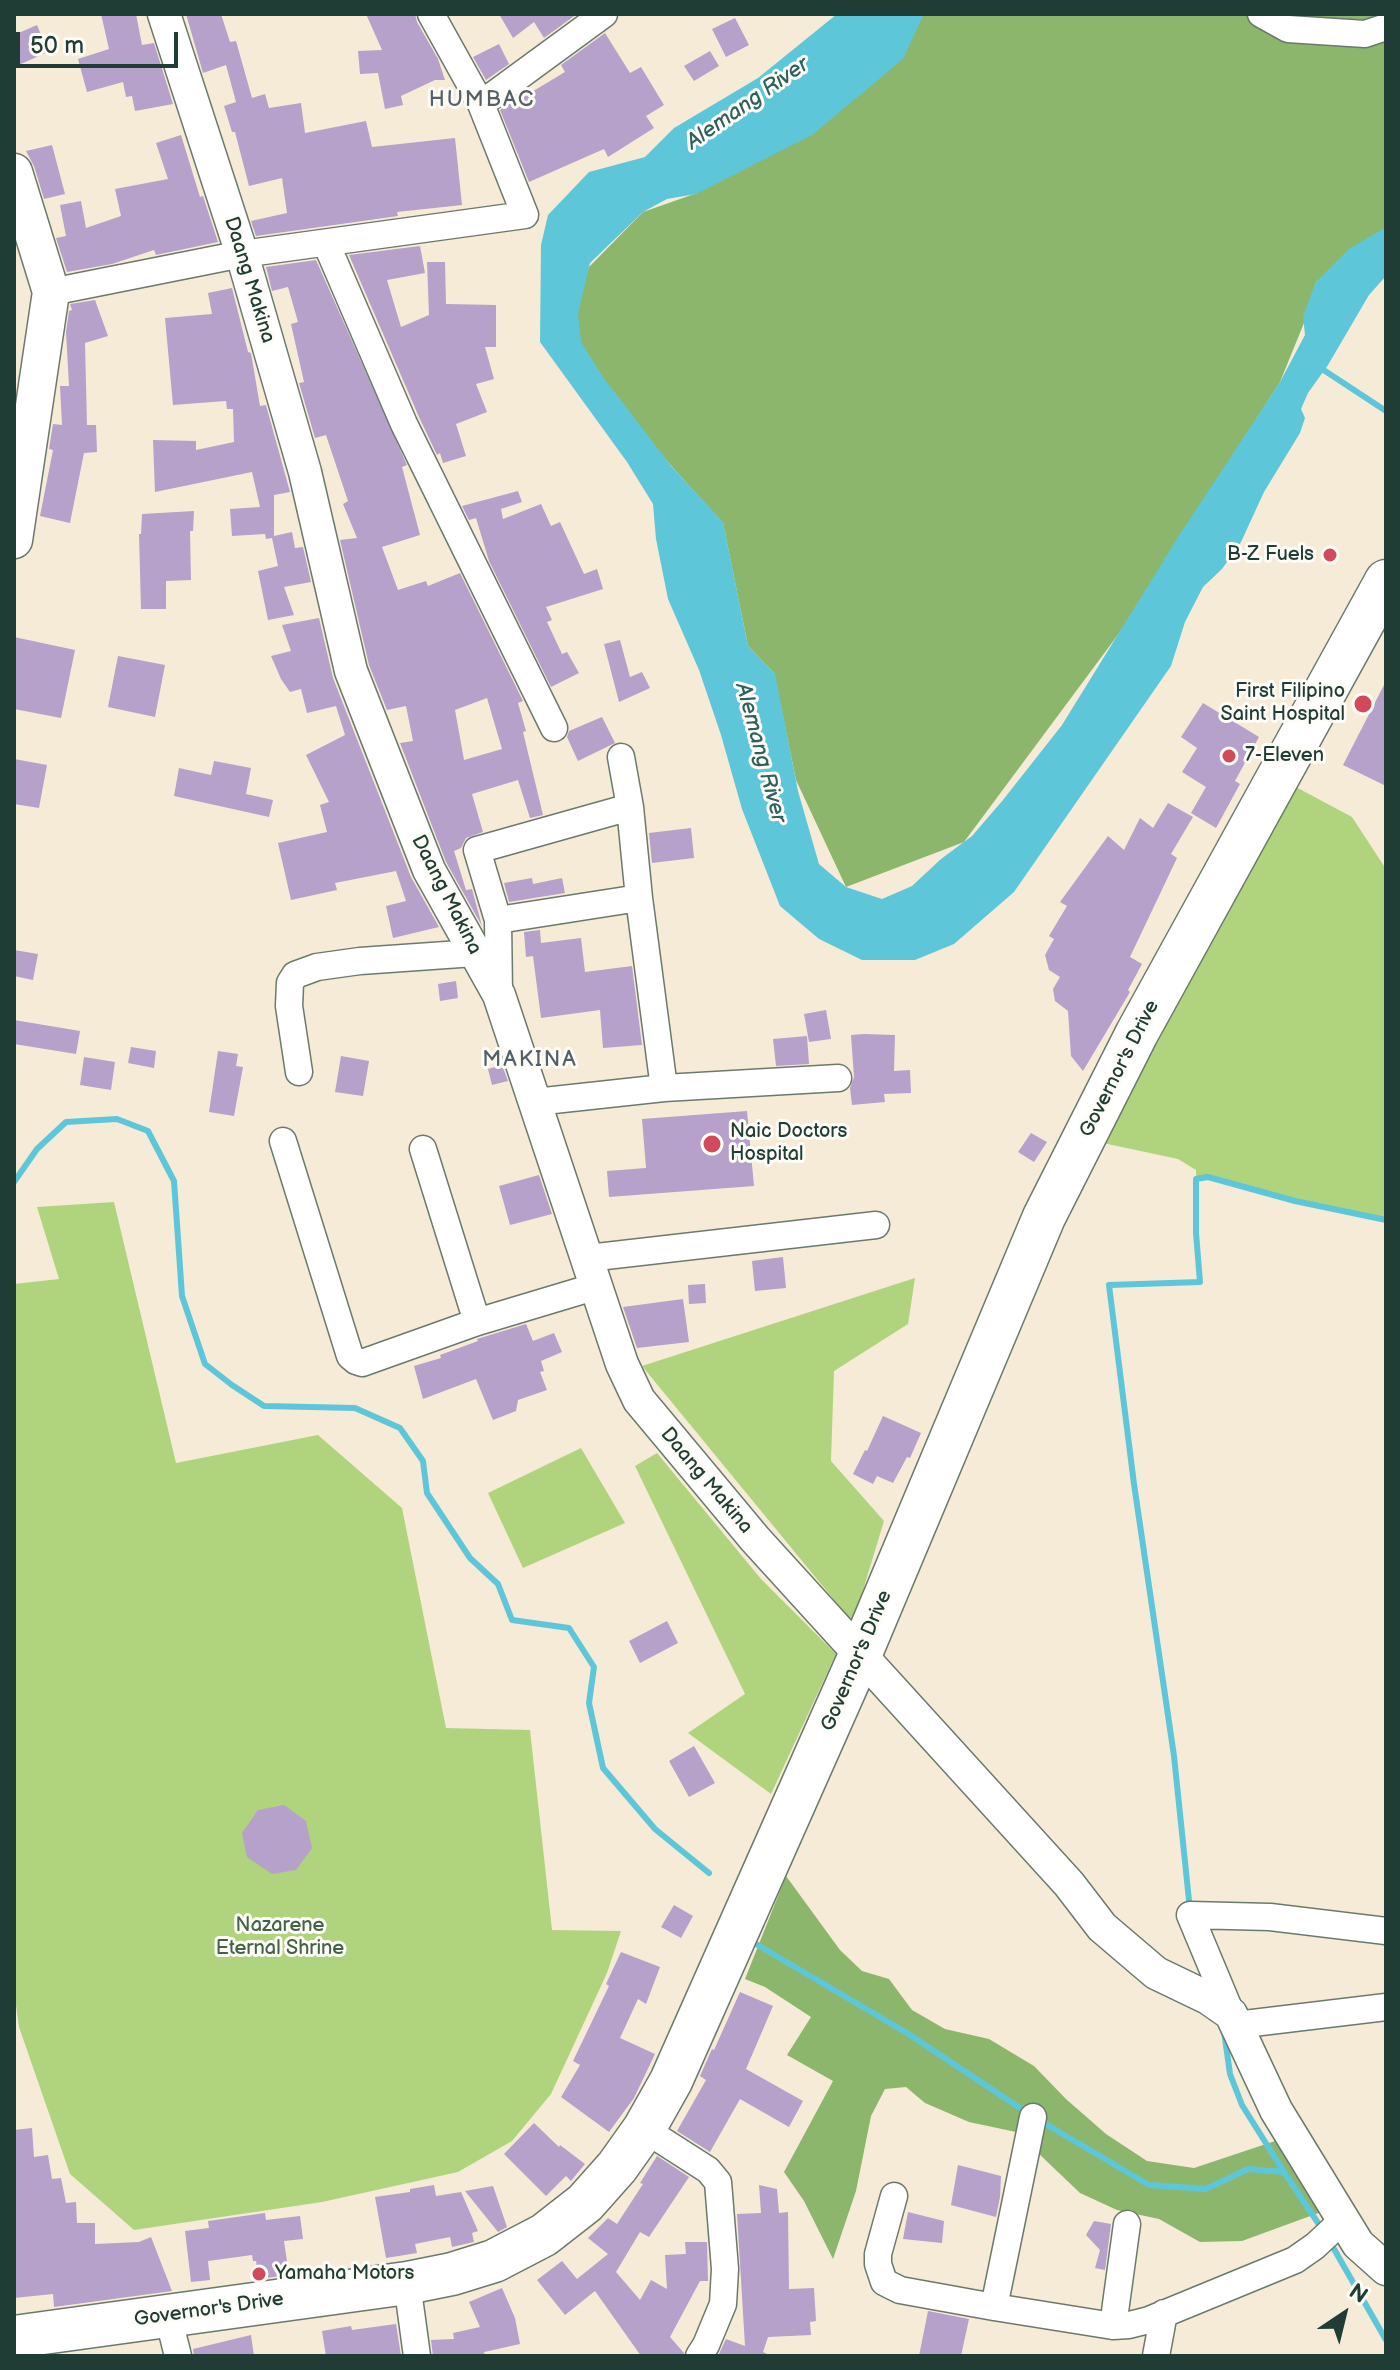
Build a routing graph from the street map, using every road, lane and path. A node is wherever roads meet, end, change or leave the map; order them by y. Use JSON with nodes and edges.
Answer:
{"nodes":[{"id":1,"x":164,"y":14,"type":"edge"},
{"id":2,"x":604,"y":14,"type":"edge"},
{"id":3,"x":1261,"y":14,"type":"edge"},
{"id":4,"x":440,"y":18,"type":"edge"},
{"id":5,"x":1386,"y":27,"type":"edge"},
{"id":6,"x":481,"y":104,"type":"junction"},
{"id":7,"x":14,"y":172,"type":"edge"},
{"id":8,"x":326,"y":243,"type":"junction"},
{"id":9,"x":242,"y":254,"type":"junction"},
{"id":10,"x":51,"y":292,"type":"junction"},
{"id":11,"x":14,"y":540,"type":"edge"},
{"id":12,"x":1386,"y":581,"type":"edge"},
{"id":13,"x":554,"y":728,"type":"dead end"},
{"id":14,"x":621,"y":757,"type":"dead end"},
{"id":15,"x":630,"y":807,"type":"junction"},
{"id":16,"x":639,"y":898,"type":"junction"},
{"id":17,"x":498,"y":920,"type":"junction"},
{"id":18,"x":475,"y":953,"type":"junction"},
{"id":19,"x":499,"y":995,"type":"junction"},
{"id":20,"x":299,"y":1072,"type":"dead end"},
{"id":21,"x":838,"y":1078,"type":"dead end"},
{"id":22,"x":664,"y":1088,"type":"junction"},
{"id":23,"x":535,"y":1102,"type":"junction"},
{"id":24,"x":283,"y":1141,"type":"dead end"},
{"id":25,"x":423,"y":1149,"type":"dead end"},
{"id":26,"x":876,"y":1225,"type":"dead end"},
{"id":27,"x":592,"y":1272,"type":"junction"},
{"id":28,"x":477,"y":1322,"type":"junction"},
{"id":29,"x":861,"y":1653,"type":"junction"},
{"id":30,"x":1386,"y":1931,"type":"edge"},
{"id":31,"x":1386,"y":2007,"type":"edge"},
{"id":32,"x":1236,"y":2025,"type":"junction"},
{"id":33,"x":1033,"y":2117,"type":"dead end"},
{"id":34,"x":644,"y":2129,"type":"junction"},
{"id":35,"x":894,"y":2196,"type":"dead end"},
{"id":36,"x":1340,"y":2222,"type":"junction"},
{"id":37,"x":1127,"y":2224,"type":"dead end"},
{"id":38,"x":1386,"y":2269,"type":"edge"},
{"id":39,"x":407,"y":2283,"type":"junction"},
{"id":40,"x":994,"y":2307,"type":"junction"},
{"id":41,"x":1164,"y":2313,"type":"junction"},
{"id":42,"x":168,"y":2316,"type":"junction"},
{"id":43,"x":1113,"y":2326,"type":"junction"},
{"id":44,"x":14,"y":2337,"type":"edge"},
{"id":45,"x":178,"y":2356,"type":"edge"},
{"id":46,"x":417,"y":2356,"type":"edge"},
{"id":47,"x":699,"y":2356,"type":"edge"},
{"id":48,"x":1156,"y":2356,"type":"edge"}],
"edges":[{"from":1,"to":9,"type":"street","name":"Daang Makina"},
{"from":2,"to":6,"type":"street"},
{"from":3,"to":5,"type":"street"},
{"from":4,"to":6,"type":"street"},
{"from":6,"to":8,"type":"street"},
{"from":7,"to":10,"type":"main road"},
{"from":8,"to":9,"type":"street"},
{"from":8,"to":13,"type":"street"},
{"from":9,"to":10,"type":"street"},
{"from":9,"to":18,"type":"street","name":"Daang Makina"},
{"from":10,"to":11,"type":"main road"},
{"from":12,"to":29,"type":"main road","name":"Governor's Drive"},
{"from":14,"to":15,"type":"street"},
{"from":15,"to":16,"type":"street"},
{"from":15,"to":17,"type":"street"},
{"from":16,"to":17,"type":"street"},
{"from":16,"to":22,"type":"street"},
{"from":17,"to":19,"type":"street"},
{"from":18,"to":19,"type":"street","name":"Daang Makina"},
{"from":18,"to":20,"type":"street"},
{"from":19,"to":23,"type":"street","name":"Daang Makina"},
{"from":21,"to":22,"type":"street"},
{"from":22,"to":23,"type":"street"},
{"from":23,"to":27,"type":"street","name":"Daang Makina"},
{"from":24,"to":28,"type":"street"},
{"from":25,"to":28,"type":"street"},
{"from":26,"to":27,"type":"street"},
{"from":27,"to":28,"type":"street"},
{"from":27,"to":29,"type":"street","name":"Daang Makina"},
{"from":29,"to":32,"type":"street","name":"Daang Makina"},
{"from":29,"to":34,"type":"main road","name":"Governor's Drive"},
{"from":30,"to":32,"type":"street"},
{"from":31,"to":32,"type":"street"},
{"from":32,"to":36,"type":"street"},
{"from":33,"to":40,"type":"street"},
{"from":34,"to":39,"type":"main road","name":"Governor's Drive"},
{"from":34,"to":47,"type":"street"},
{"from":35,"to":40,"type":"street"},
{"from":36,"to":38,"type":"street"},
{"from":36,"to":41,"type":"street"},
{"from":37,"to":43,"type":"street"},
{"from":39,"to":42,"type":"main road","name":"Governor's Drive"},
{"from":39,"to":46,"type":"street"},
{"from":40,"to":43,"type":"street"},
{"from":41,"to":43,"type":"street"},
{"from":41,"to":48,"type":"street"},
{"from":42,"to":44,"type":"main road","name":"Governor's Drive"},
{"from":42,"to":45,"type":"street"}]}
